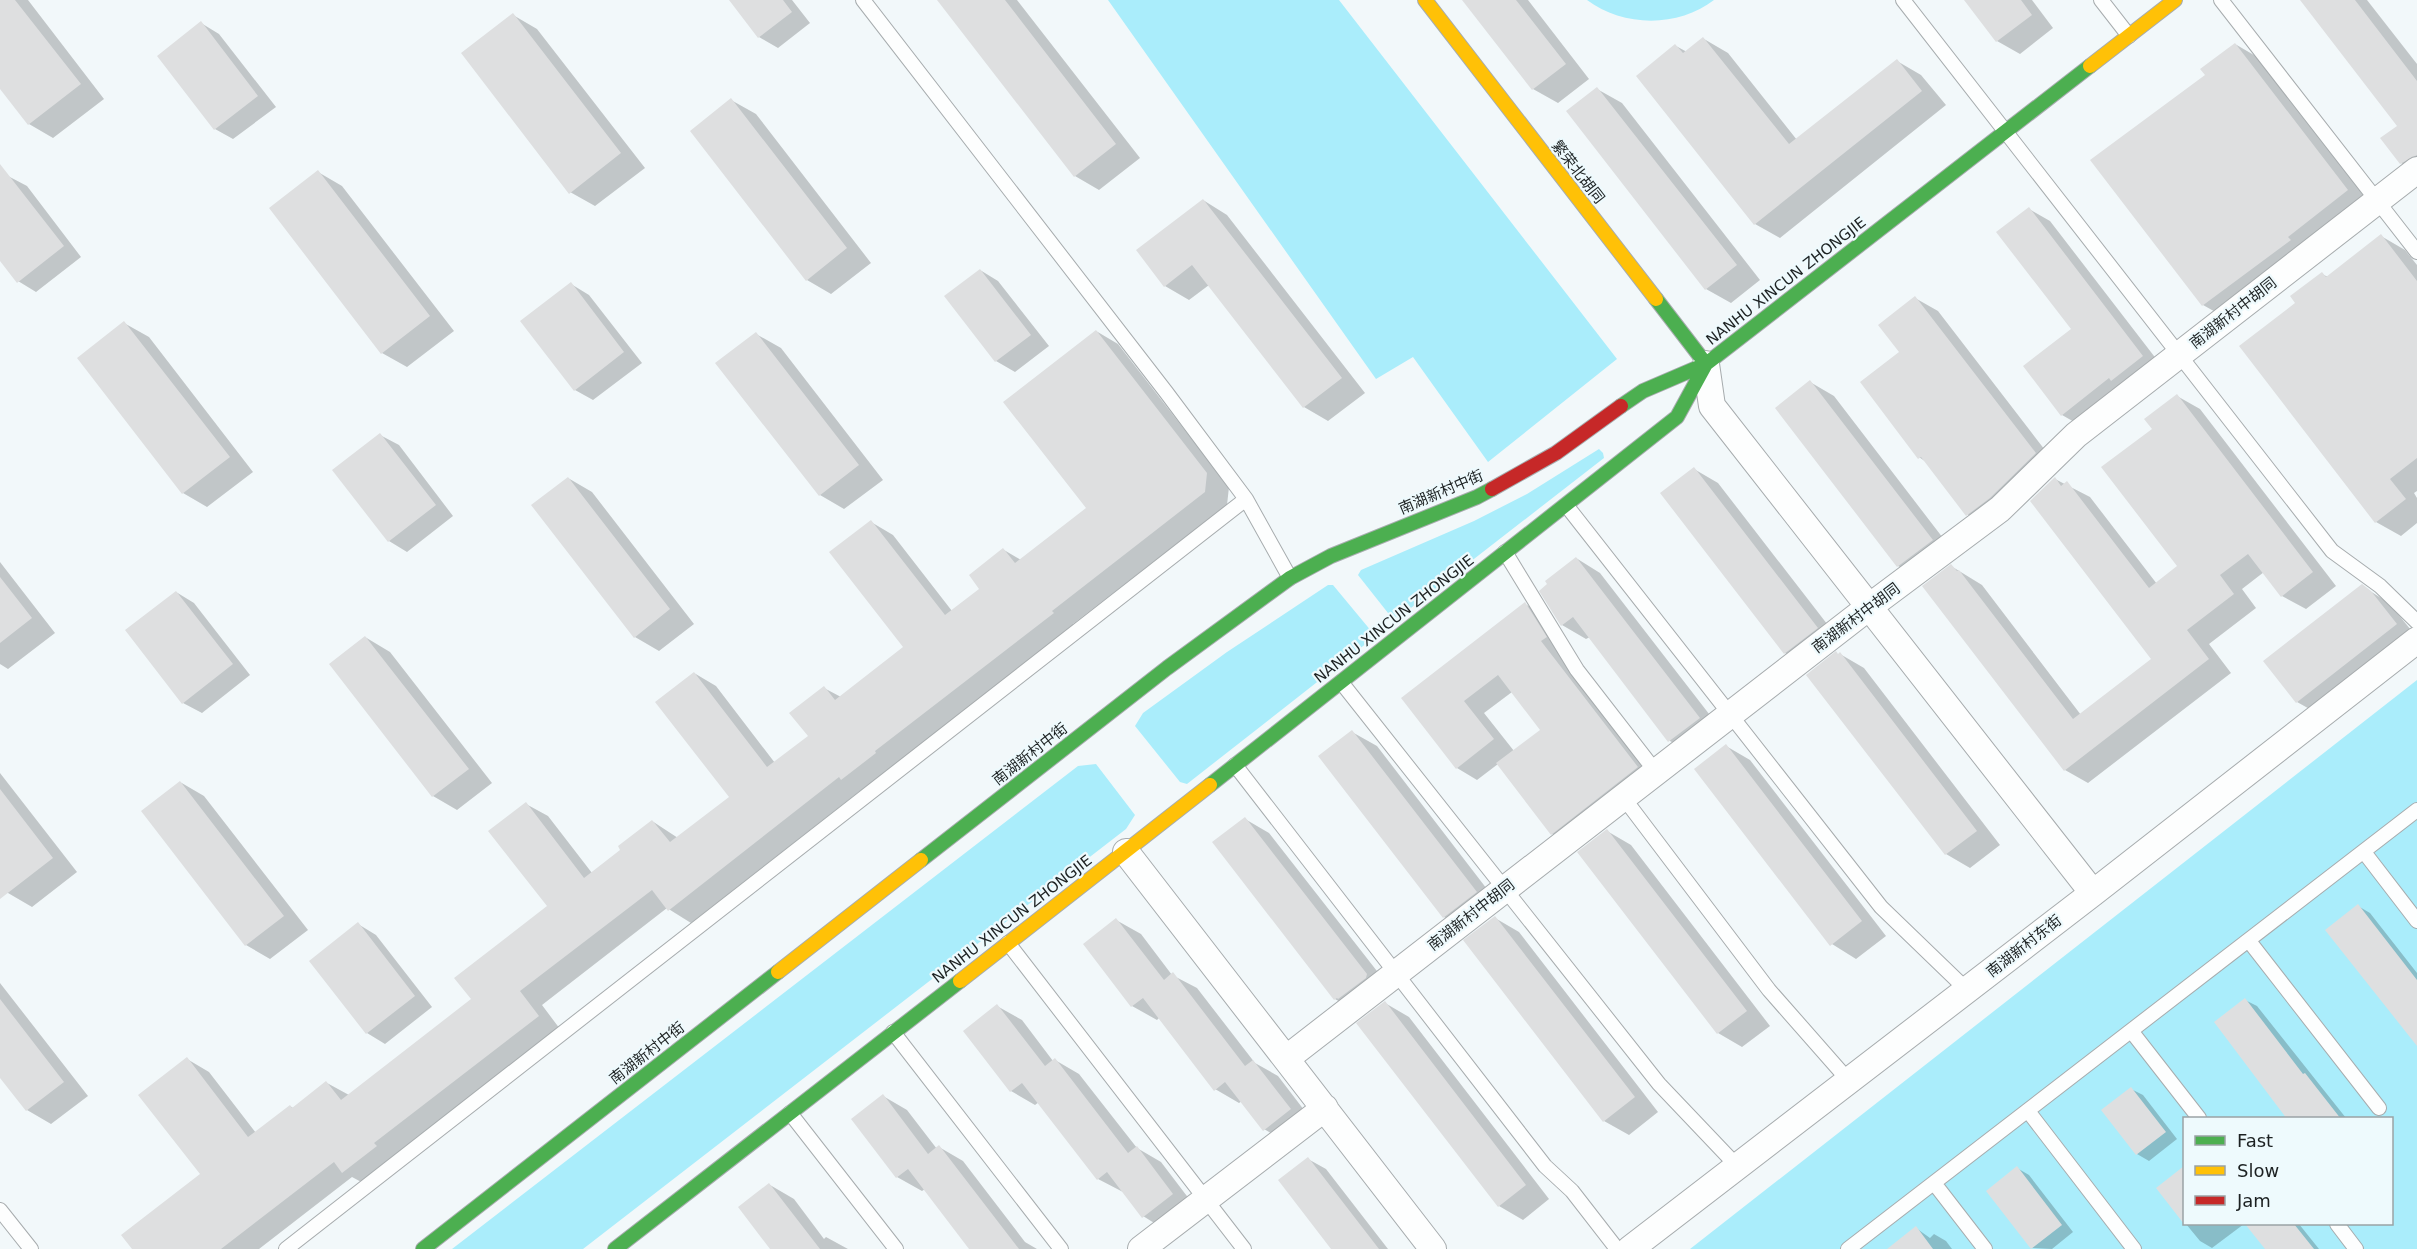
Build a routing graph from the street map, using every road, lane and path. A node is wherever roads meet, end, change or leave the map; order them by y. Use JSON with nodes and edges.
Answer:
{"nodes":[{"id":1,"x":863,"y":0,"type":"edge"},
{"id":2,"x":1425,"y":0,"type":"edge"},
{"id":3,"x":1903,"y":0,"type":"edge"},
{"id":4,"x":2101,"y":0,"type":"edge"},
{"id":5,"x":2175,"y":0,"type":"edge"},
{"id":6,"x":2221,"y":0,"type":"edge"},
{"id":7,"x":2129,"y":36,"type":"junction"},
{"id":8,"x":2005,"y":133,"type":"junction"},
{"id":9,"x":2417,"y":170,"type":"edge"},
{"id":10,"x":2377,"y":201,"type":"junction"},
{"id":11,"x":2417,"y":252,"type":"edge"},
{"id":12,"x":2179,"y":355,"type":"junction"},
{"id":13,"x":1706,"y":364,"type":"junction"},
{"id":14,"x":1246,"y":499,"type":"junction"},
{"id":15,"x":1566,"y":505,"type":"junction"},
{"id":16,"x":1505,"y":552,"type":"junction"},
{"id":17,"x":1290,"y":578,"type":"junction"},
{"id":18,"x":1869,"y":607,"type":"junction"},
{"id":19,"x":2417,"y":621,"type":"edge"},
{"id":20,"x":2417,"y":640,"type":"edge"},
{"id":21,"x":1341,"y":682,"type":"junction"},
{"id":22,"x":1730,"y":714,"type":"junction"},
{"id":23,"x":1235,"y":765,"type":"junction"},
{"id":24,"x":1656,"y":772,"type":"junction"},
{"id":25,"x":1623,"y":797,"type":"junction"},
{"id":26,"x":2417,"y":810,"type":"edge"},
{"id":27,"x":1125,"y":852,"type":"junction"},
{"id":28,"x":2364,"y":852,"type":"junction"},
{"id":29,"x":1504,"y":890,"type":"junction"},
{"id":30,"x":2093,"y":893,"type":"junction"},
{"id":31,"x":2417,"y":921,"type":"edge"},
{"id":32,"x":2249,"y":941,"type":"junction"},
{"id":33,"x":1008,"y":943,"type":"junction"},
{"id":34,"x":1396,"y":974,"type":"junction"},
{"id":35,"x":1967,"y":990,"type":"junction"},
{"id":36,"x":893,"y":1032,"type":"junction"},
{"id":37,"x":2132,"y":1032,"type":"junction"},
{"id":38,"x":1287,"y":1058,"type":"junction"},
{"id":39,"x":1849,"y":1081,"type":"junction"},
{"id":40,"x":1325,"y":1108,"type":"junction"},
{"id":41,"x":2379,"y":1108,"type":"dead end"},
{"id":42,"x":2028,"y":1111,"type":"junction"},
{"id":43,"x":790,"y":1113,"type":"junction"},
{"id":44,"x":2197,"y":1117,"type":"edge"},
{"id":45,"x":1737,"y":1166,"type":"junction"},
{"id":46,"x":1934,"y":1183,"type":"junction"},
{"id":47,"x":1206,"y":1199,"type":"junction"},
{"id":48,"x":0,"y":1209,"type":"edge"},
{"id":49,"x":2338,"y":1225,"type":"edge"},
{"id":50,"x":31,"y":1249,"type":"edge"},
{"id":51,"x":286,"y":1249,"type":"edge"},
{"id":52,"x":423,"y":1249,"type":"edge"},
{"id":53,"x":615,"y":1249,"type":"edge"},
{"id":54,"x":896,"y":1249,"type":"edge"},
{"id":55,"x":1061,"y":1249,"type":"edge"},
{"id":56,"x":1141,"y":1249,"type":"edge"},
{"id":57,"x":1244,"y":1249,"type":"edge"},
{"id":58,"x":1433,"y":1249,"type":"edge"},
{"id":59,"x":1617,"y":1249,"type":"edge"},
{"id":60,"x":1630,"y":1249,"type":"edge"},
{"id":61,"x":1849,"y":1249,"type":"edge"},
{"id":62,"x":1985,"y":1249,"type":"edge"},
{"id":63,"x":2134,"y":1249,"type":"edge"},
{"id":64,"x":2356,"y":1249,"type":"edge"}],
"edges":[{"from":1,"to":14,"type":"lane"},
{"from":2,"to":13,"type":"street","name":"繁荣北胡同"},
{"from":3,"to":8,"type":"lane"},
{"from":4,"to":7,"type":"lane"},
{"from":5,"to":7,"type":"street","name":"NANHU XINCUN ZHONGJIE"},
{"from":6,"to":10,"type":"lane"},
{"from":7,"to":8,"type":"street","name":"NANHU XINCUN ZHONGJIE"},
{"from":8,"to":12,"type":"lane"},
{"from":8,"to":13,"type":"street","name":"NANHU XINCUN ZHONGJIE"},
{"from":9,"to":10,"type":"street","name":"南湖新村中胡同"},
{"from":10,"to":11,"type":"lane"},
{"from":10,"to":12,"type":"street","name":"南湖新村中胡同"},
{"from":12,"to":18,"type":"street","name":"南湖新村中胡同"},
{"from":12,"to":19,"type":"lane"},
{"from":13,"to":15,"type":"street","name":"NANHU XINCUN ZHONGJIE"},
{"from":13,"to":17,"type":"street","name":"南湖新村中街"},
{"from":13,"to":18,"type":"street"},
{"from":14,"to":17,"type":"lane"},
{"from":14,"to":51,"type":"lane"},
{"from":15,"to":16,"type":"street","name":"NANHU XINCUN ZHONGJIE"},
{"from":15,"to":22,"type":"lane"},
{"from":16,"to":21,"type":"street","name":"NANHU XINCUN ZHONGJIE"},
{"from":16,"to":24,"type":"lane"},
{"from":17,"to":52,"type":"street","name":"南湖新村中街"},
{"from":18,"to":22,"type":"street","name":"南湖新村中胡同"},
{"from":18,"to":30,"type":"street"},
{"from":20,"to":30,"type":"street","name":"南湖新村东街"},
{"from":21,"to":23,"type":"street","name":"NANHU XINCUN ZHONGJIE"},
{"from":21,"to":29,"type":"lane"},
{"from":22,"to":24,"type":"street","name":"南湖新村中胡同"},
{"from":22,"to":35,"type":"lane"},
{"from":23,"to":27,"type":"street","name":"NANHU XINCUN ZHONGJIE"},
{"from":23,"to":34,"type":"lane"},
{"from":24,"to":25,"type":"street","name":"南湖新村中胡同"},
{"from":25,"to":29,"type":"street","name":"南湖新村中胡同"},
{"from":25,"to":39,"type":"lane"},
{"from":26,"to":28,"type":"lane"},
{"from":27,"to":33,"type":"street","name":"NANHU XINCUN ZHONGJIE"},
{"from":27,"to":38,"type":"street"},
{"from":28,"to":31,"type":"lane"},
{"from":28,"to":32,"type":"lane"},
{"from":29,"to":34,"type":"street","name":"南湖新村中胡同"},
{"from":29,"to":45,"type":"lane"},
{"from":30,"to":35,"type":"street","name":"南湖新村东街"},
{"from":32,"to":37,"type":"lane"},
{"from":32,"to":41,"type":"lane"},
{"from":33,"to":36,"type":"street","name":"NANHU XINCUN ZHONGJIE"},
{"from":33,"to":47,"type":"lane"},
{"from":34,"to":38,"type":"street","name":"南湖新村中胡同"},
{"from":34,"to":59,"type":"lane"},
{"from":35,"to":39,"type":"street","name":"南湖新村东街"},
{"from":36,"to":43,"type":"street","name":"NANHU XINCUN ZHONGJIE"},
{"from":36,"to":55,"type":"lane"},
{"from":37,"to":42,"type":"lane"},
{"from":37,"to":44,"type":"lane"},
{"from":38,"to":40,"type":"street"},
{"from":39,"to":45,"type":"street","name":"南湖新村东街"},
{"from":40,"to":47,"type":"street"},
{"from":40,"to":58,"type":"street"},
{"from":42,"to":46,"type":"lane"},
{"from":42,"to":63,"type":"lane"},
{"from":43,"to":53,"type":"street","name":"NANHU XINCUN ZHONGJIE"},
{"from":43,"to":54,"type":"lane"},
{"from":45,"to":60,"type":"street","name":"南湖新村东街"},
{"from":46,"to":61,"type":"lane"},
{"from":46,"to":62,"type":"lane"},
{"from":47,"to":56,"type":"street"},
{"from":47,"to":57,"type":"lane"},
{"from":48,"to":50,"type":"lane"},
{"from":49,"to":64,"type":"lane"}]}
